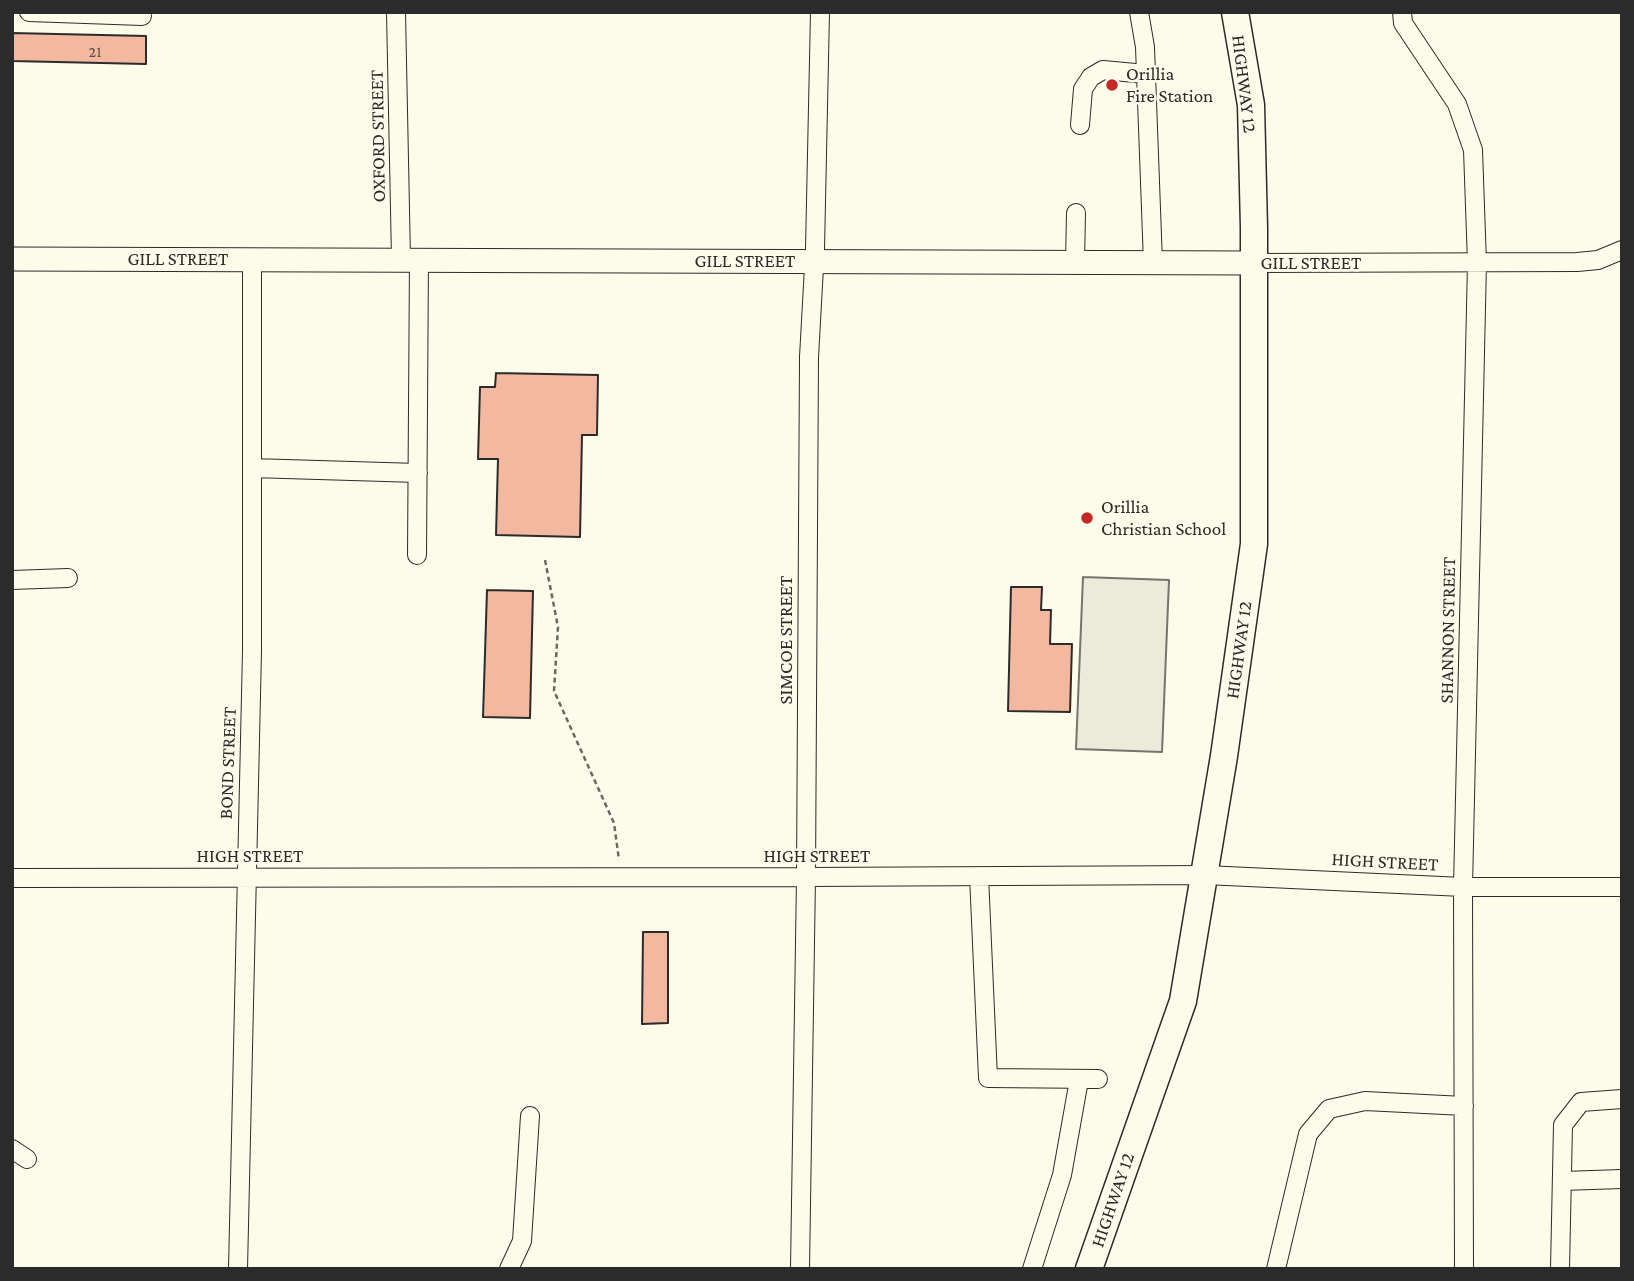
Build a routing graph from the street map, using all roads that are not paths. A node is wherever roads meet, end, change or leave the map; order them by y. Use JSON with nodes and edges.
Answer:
{"nodes":[{"id":1,"x":29,"y":12,"type":"edge"},
{"id":2,"x":397,"y":12,"type":"edge"},
{"id":3,"x":820,"y":12,"type":"edge"},
{"id":4,"x":1139,"y":12,"type":"edge"},
{"id":5,"x":1235,"y":12,"type":"edge"},
{"id":6,"x":1402,"y":12,"type":"edge"},
{"id":7,"x":142,"y":16,"type":"dead end"},
{"id":8,"x":1146,"y":74,"type":"junction"},
{"id":9,"x":1080,"y":125,"type":"dead end"},
{"id":10,"x":1076,"y":213,"type":"dead end"},
{"id":11,"x":1622,"y":250,"type":"edge"},
{"id":12,"x":12,"y":259,"type":"edge"},
{"id":13,"x":252,"y":259,"type":"junction"},
{"id":14,"x":410,"y":259,"type":"junction"},
{"id":15,"x":814,"y":261,"type":"junction"},
{"id":16,"x":1075,"y":262,"type":"junction"},
{"id":17,"x":1477,"y":262,"type":"junction"},
{"id":18,"x":1153,"y":263,"type":"junction"},
{"id":19,"x":1254,"y":263,"type":"junction"},
{"id":20,"x":252,"y":468,"type":"junction"},
{"id":21,"x":418,"y":473,"type":"junction"},
{"id":22,"x":417,"y":555,"type":"dead end"},
{"id":23,"x":68,"y":579,"type":"dead end"},
{"id":24,"x":12,"y":580,"type":"edge"},
{"id":25,"x":1205,"y":875,"type":"junction"},
{"id":26,"x":979,"y":876,"type":"junction"},
{"id":27,"x":246,"y":877,"type":"junction"},
{"id":28,"x":806,"y":877,"type":"junction"},
{"id":29,"x":12,"y":878,"type":"edge"},
{"id":30,"x":1463,"y":887,"type":"junction"},
{"id":31,"x":1622,"y":887,"type":"edge"},
{"id":32,"x":1098,"y":1079,"type":"dead end"},
{"id":33,"x":1079,"y":1080,"type":"junction"},
{"id":34,"x":1622,"y":1099,"type":"edge"},
{"id":35,"x":1464,"y":1105,"type":"junction"},
{"id":36,"x":530,"y":1116,"type":"dead end"},
{"id":37,"x":1622,"y":1179,"type":"edge"},
{"id":38,"x":1562,"y":1181,"type":"junction"},
{"id":39,"x":238,"y":1269,"type":"edge"},
{"id":40,"x":509,"y":1269,"type":"edge"},
{"id":41,"x":800,"y":1269,"type":"edge"},
{"id":42,"x":1032,"y":1269,"type":"edge"},
{"id":43,"x":1089,"y":1269,"type":"edge"},
{"id":44,"x":1276,"y":1269,"type":"edge"},
{"id":45,"x":1464,"y":1269,"type":"edge"},
{"id":46,"x":1560,"y":1269,"type":"edge"}],
"edges":[{"from":1,"to":7,"type":"street"},
{"from":2,"to":14,"type":"street","name":"OXFORD STREET"},
{"from":3,"to":15,"type":"street","name":"SIMCOE STREET"},
{"from":4,"to":8,"type":"street"},
{"from":5,"to":19,"type":"highway","name":"HIGHWAY 12"},
{"from":6,"to":17,"type":"street","name":"SHANNON STREET"},
{"from":8,"to":9,"type":"street"},
{"from":8,"to":18,"type":"street"},
{"from":10,"to":16,"type":"street"},
{"from":11,"to":17,"type":"street","name":"GILL STREET"},
{"from":12,"to":13,"type":"main road","name":"GILL STREET"},
{"from":13,"to":14,"type":"main road","name":"GILL STREET"},
{"from":13,"to":20,"type":"street","name":"BOND STREET"},
{"from":14,"to":15,"type":"main road","name":"GILL STREET"},
{"from":14,"to":21,"type":"street","name":"OXFORD STREET"},
{"from":15,"to":16,"type":"main road","name":"GILL STREET"},
{"from":15,"to":28,"type":"street","name":"SIMCOE STREET"},
{"from":16,"to":18,"type":"main road","name":"GILL STREET"},
{"from":17,"to":19,"type":"street","name":"GILL STREET"},
{"from":17,"to":30,"type":"street","name":"SHANNON STREET"},
{"from":18,"to":19,"type":"main road","name":"GILL STREET"},
{"from":19,"to":25,"type":"highway","name":"HIGHWAY 12"},
{"from":20,"to":21,"type":"street"},
{"from":20,"to":27,"type":"street","name":"BOND STREET"},
{"from":21,"to":22,"type":"street","name":"OXFORD STREET"},
{"from":23,"to":24,"type":"street"},
{"from":25,"to":26,"type":"street","name":"HIGH STREET"},
{"from":25,"to":30,"type":"street","name":"HIGH STREET"},
{"from":25,"to":43,"type":"highway","name":"HIGHWAY 12"},
{"from":26,"to":28,"type":"street","name":"HIGH STREET"},
{"from":26,"to":33,"type":"street"},
{"from":27,"to":28,"type":"street","name":"HIGH STREET"},
{"from":27,"to":29,"type":"street","name":"HIGH STREET"},
{"from":27,"to":39,"type":"street","name":"BOND STREET"},
{"from":28,"to":41,"type":"street","name":"SIMCOE STREET"},
{"from":30,"to":31,"type":"street","name":"HIGH STREET"},
{"from":30,"to":35,"type":"street","name":"SHANNON STREET"},
{"from":32,"to":33,"type":"street"},
{"from":33,"to":42,"type":"street"},
{"from":34,"to":38,"type":"street"},
{"from":35,"to":44,"type":"street"},
{"from":35,"to":45,"type":"street","name":"SHANNON STREET"},
{"from":36,"to":40,"type":"street"},
{"from":37,"to":38,"type":"street"},
{"from":38,"to":46,"type":"street"}]}
